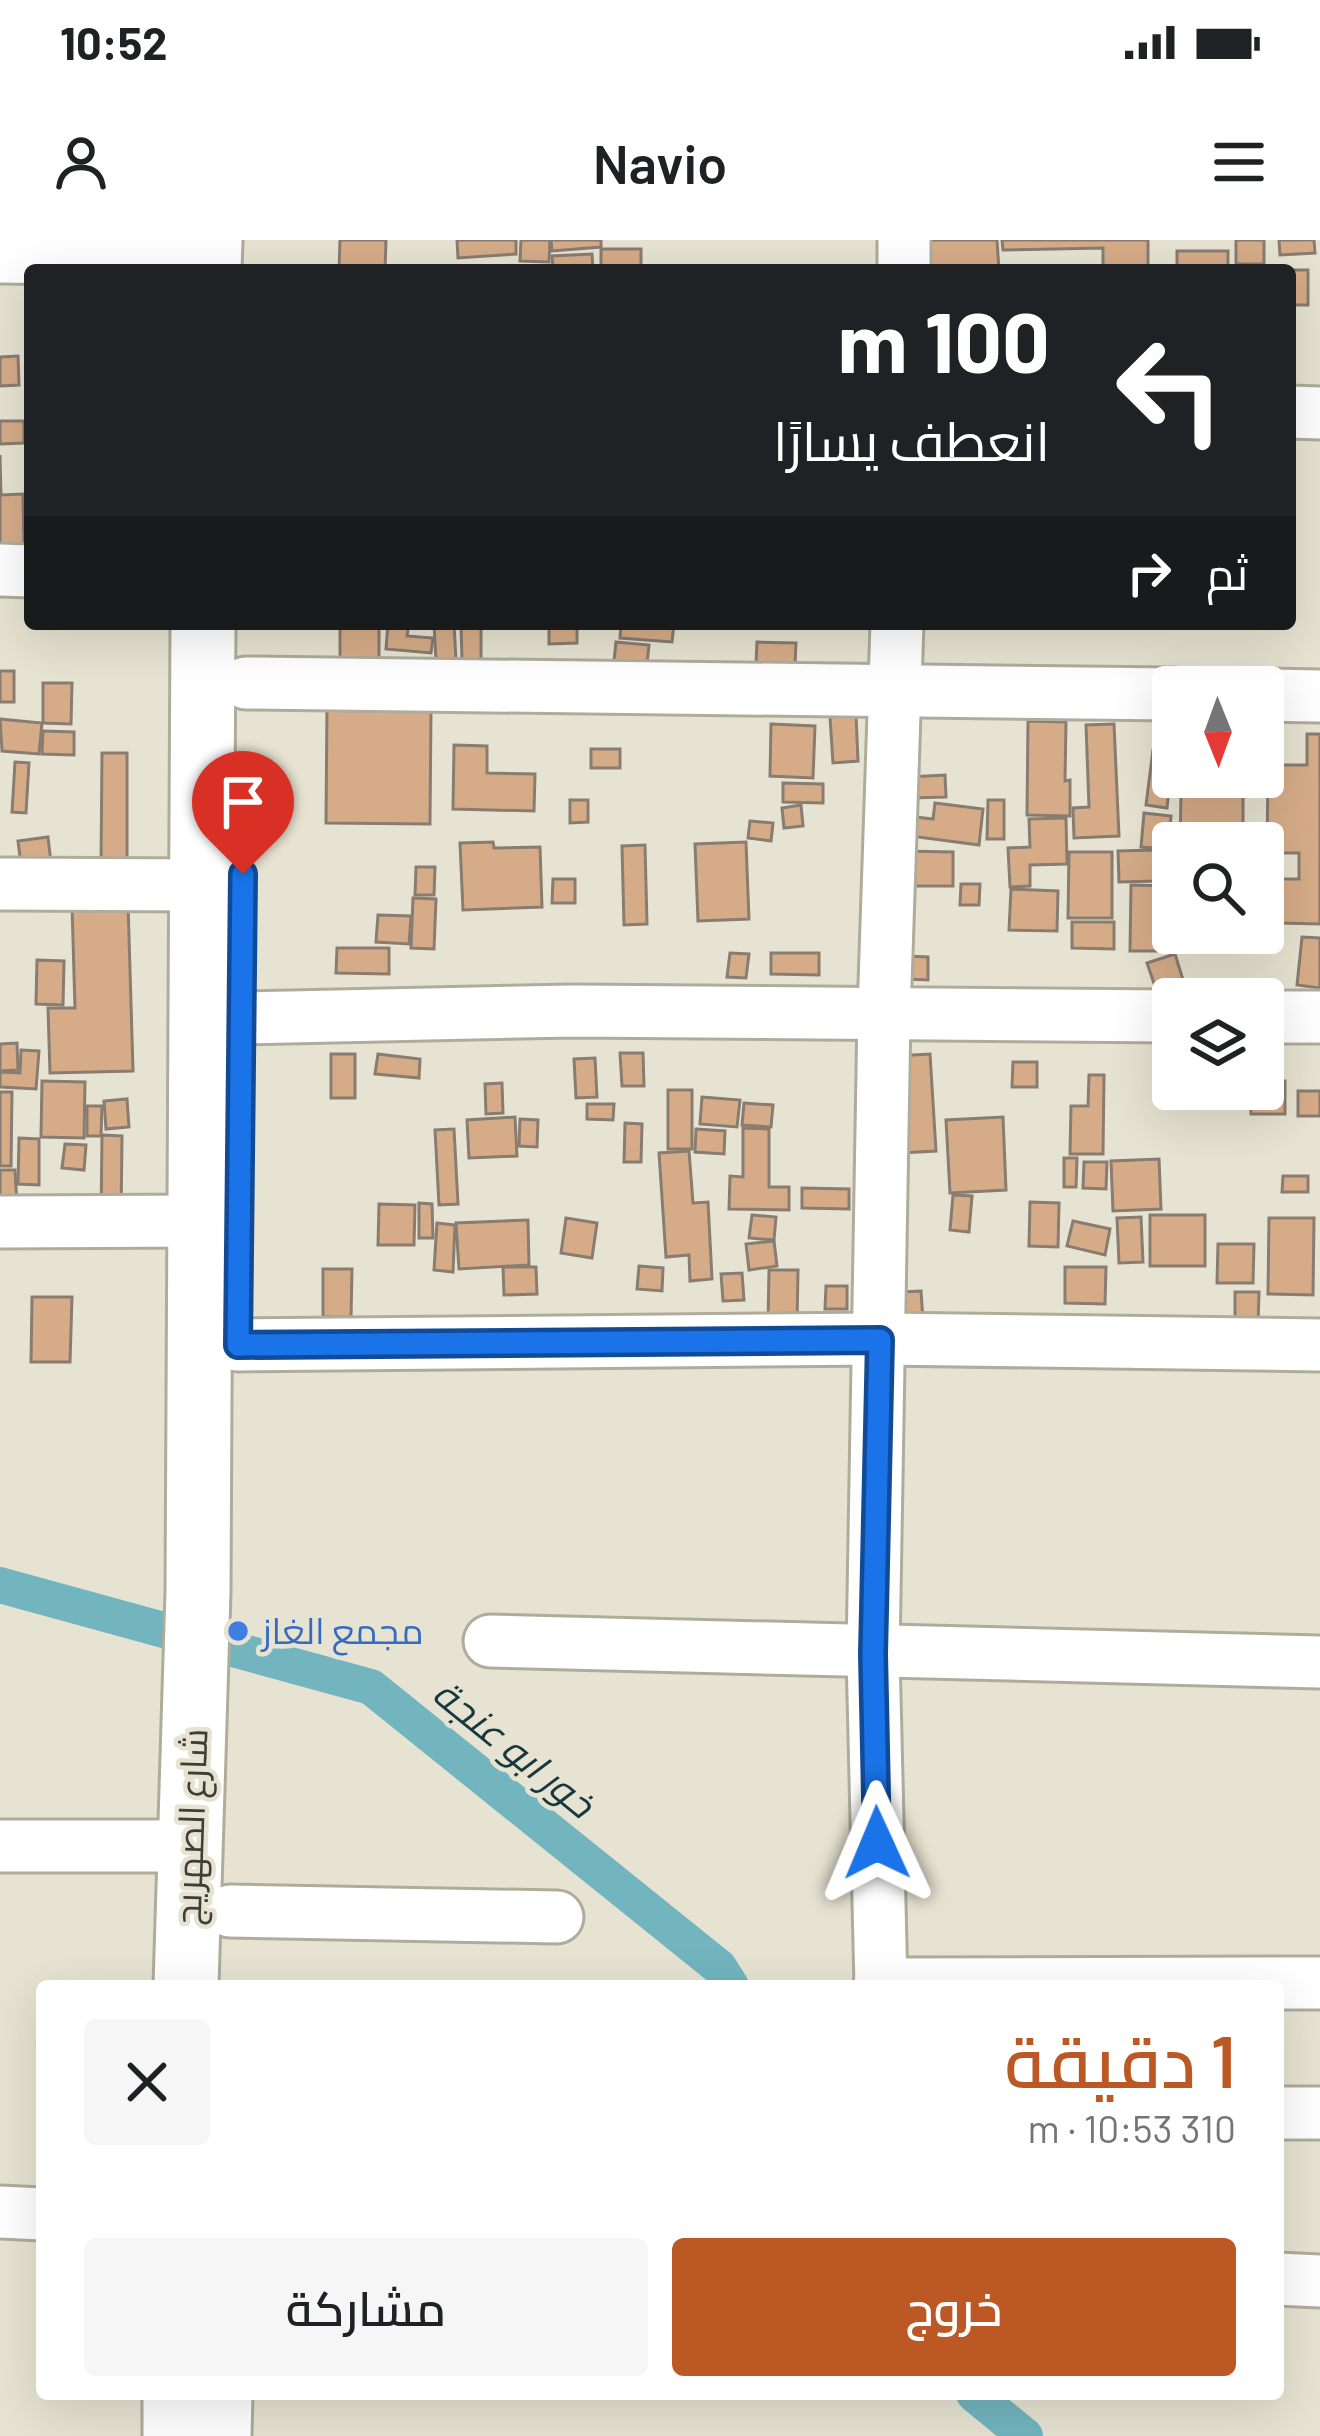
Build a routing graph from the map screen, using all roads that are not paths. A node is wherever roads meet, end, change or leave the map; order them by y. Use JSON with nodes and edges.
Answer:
{"nodes":[{"id":1,"x":0,"y":256,"type":"edge"},
{"id":2,"x":225,"y":256,"type":"edge"},
{"id":3,"x":203,"y":630,"type":"edge"},
{"id":4,"x":897,"y":630,"type":"edge"},
{"id":5,"x":246,"y":653,"type":"edge"},
{"id":6,"x":895,"y":692,"type":"junction"},
{"id":7,"x":1152,"y":694,"type":"edge"},
{"id":8,"x":1284,"y":695,"type":"edge"},
{"id":9,"x":1320,"y":696,"type":"edge"},
{"id":10,"x":0,"y":884,"type":"edge"},
{"id":11,"x":202,"y":885,"type":"junction"},
{"id":12,"x":884,"y":1014,"type":"junction"},
{"id":13,"x":1152,"y":1016,"type":"edge"},
{"id":14,"x":1284,"y":1017,"type":"edge"},
{"id":15,"x":1320,"y":1017,"type":"edge"},
{"id":16,"x":240,"y":1018,"type":"junction"},
{"id":17,"x":200,"y":1221,"type":"junction"},
{"id":18,"x":0,"y":1222,"type":"edge"},
{"id":19,"x":880,"y":1340,"type":"junction"},
{"id":20,"x":238,"y":1345,"type":"junction"},
{"id":21,"x":1320,"y":1345,"type":"edge"},
{"id":22,"x":215,"y":1598,"type":"junction"},
{"id":23,"x":490,"y":1641,"type":"dead end"},
{"id":24,"x":873,"y":1654,"type":"junction"},
{"id":25,"x":1320,"y":1662,"type":"edge"},
{"id":26,"x":214,"y":1673,"type":"junction"},
{"id":27,"x":0,"y":1846,"type":"edge"},
{"id":28,"x":189,"y":1846,"type":"junction"},
{"id":29,"x":230,"y":1911,"type":"junction"},
{"id":30,"x":557,"y":1917,"type":"dead end"},
{"id":31,"x":186,"y":1980,"type":"edge"},
{"id":32,"x":229,"y":1980,"type":"edge"},
{"id":33,"x":880,"y":1980,"type":"edge"},
{"id":34,"x":1284,"y":1983,"type":"edge"},
{"id":35,"x":1320,"y":1983,"type":"edge"},
{"id":36,"x":1284,"y":2113,"type":"edge"},
{"id":37,"x":1320,"y":2113,"type":"edge"},
{"id":38,"x":0,"y":2212,"type":"edge"},
{"id":39,"x":36,"y":2214,"type":"edge"},
{"id":40,"x":1284,"y":2279,"type":"edge"},
{"id":41,"x":1320,"y":2281,"type":"edge"},
{"id":42,"x":176,"y":2400,"type":"edge"},
{"id":43,"x":220,"y":2400,"type":"edge"},
{"id":44,"x":175,"y":2436,"type":"edge"},
{"id":45,"x":219,"y":2436,"type":"edge"}],
"edges":[{"from":1,"to":2,"type":"street"},
{"from":3,"to":11,"type":"main road"},
{"from":4,"to":6,"type":"street"},
{"from":5,"to":6,"type":"street"},
{"from":5,"to":16,"type":"main road"},
{"from":6,"to":7,"type":"street"},
{"from":6,"to":12,"type":"street"},
{"from":8,"to":9,"type":"street"},
{"from":10,"to":11,"type":"street"},
{"from":11,"to":17,"type":"main road"},
{"from":12,"to":13,"type":"street"},
{"from":12,"to":16,"type":"street"},
{"from":12,"to":19,"type":"street"},
{"from":14,"to":15,"type":"street"},
{"from":16,"to":20,"type":"main road"},
{"from":17,"to":18,"type":"street"},
{"from":17,"to":22,"type":"main road"},
{"from":19,"to":20,"type":"street"},
{"from":19,"to":21,"type":"street"},
{"from":19,"to":24,"type":"street"},
{"from":20,"to":22,"type":"main road"},
{"from":22,"to":26,"type":"main road"},
{"from":23,"to":24,"type":"street"},
{"from":24,"to":25,"type":"street"},
{"from":24,"to":33,"type":"street"},
{"from":26,"to":28,"type":"main road","name":"شارع الصهريج"},
{"from":26,"to":29,"type":"main road","name":"شارع الصهريج"},
{"from":27,"to":28,"type":"street"},
{"from":28,"to":31,"type":"main road","name":"شارع الصهريج"},
{"from":29,"to":30,"type":"street"},
{"from":29,"to":32,"type":"main road","name":"شارع الصهريج"},
{"from":34,"to":35,"type":"street"},
{"from":36,"to":37,"type":"street"},
{"from":38,"to":39,"type":"street"},
{"from":40,"to":41,"type":"street"},
{"from":42,"to":44,"type":"main road"},
{"from":43,"to":45,"type":"main road"}]}
